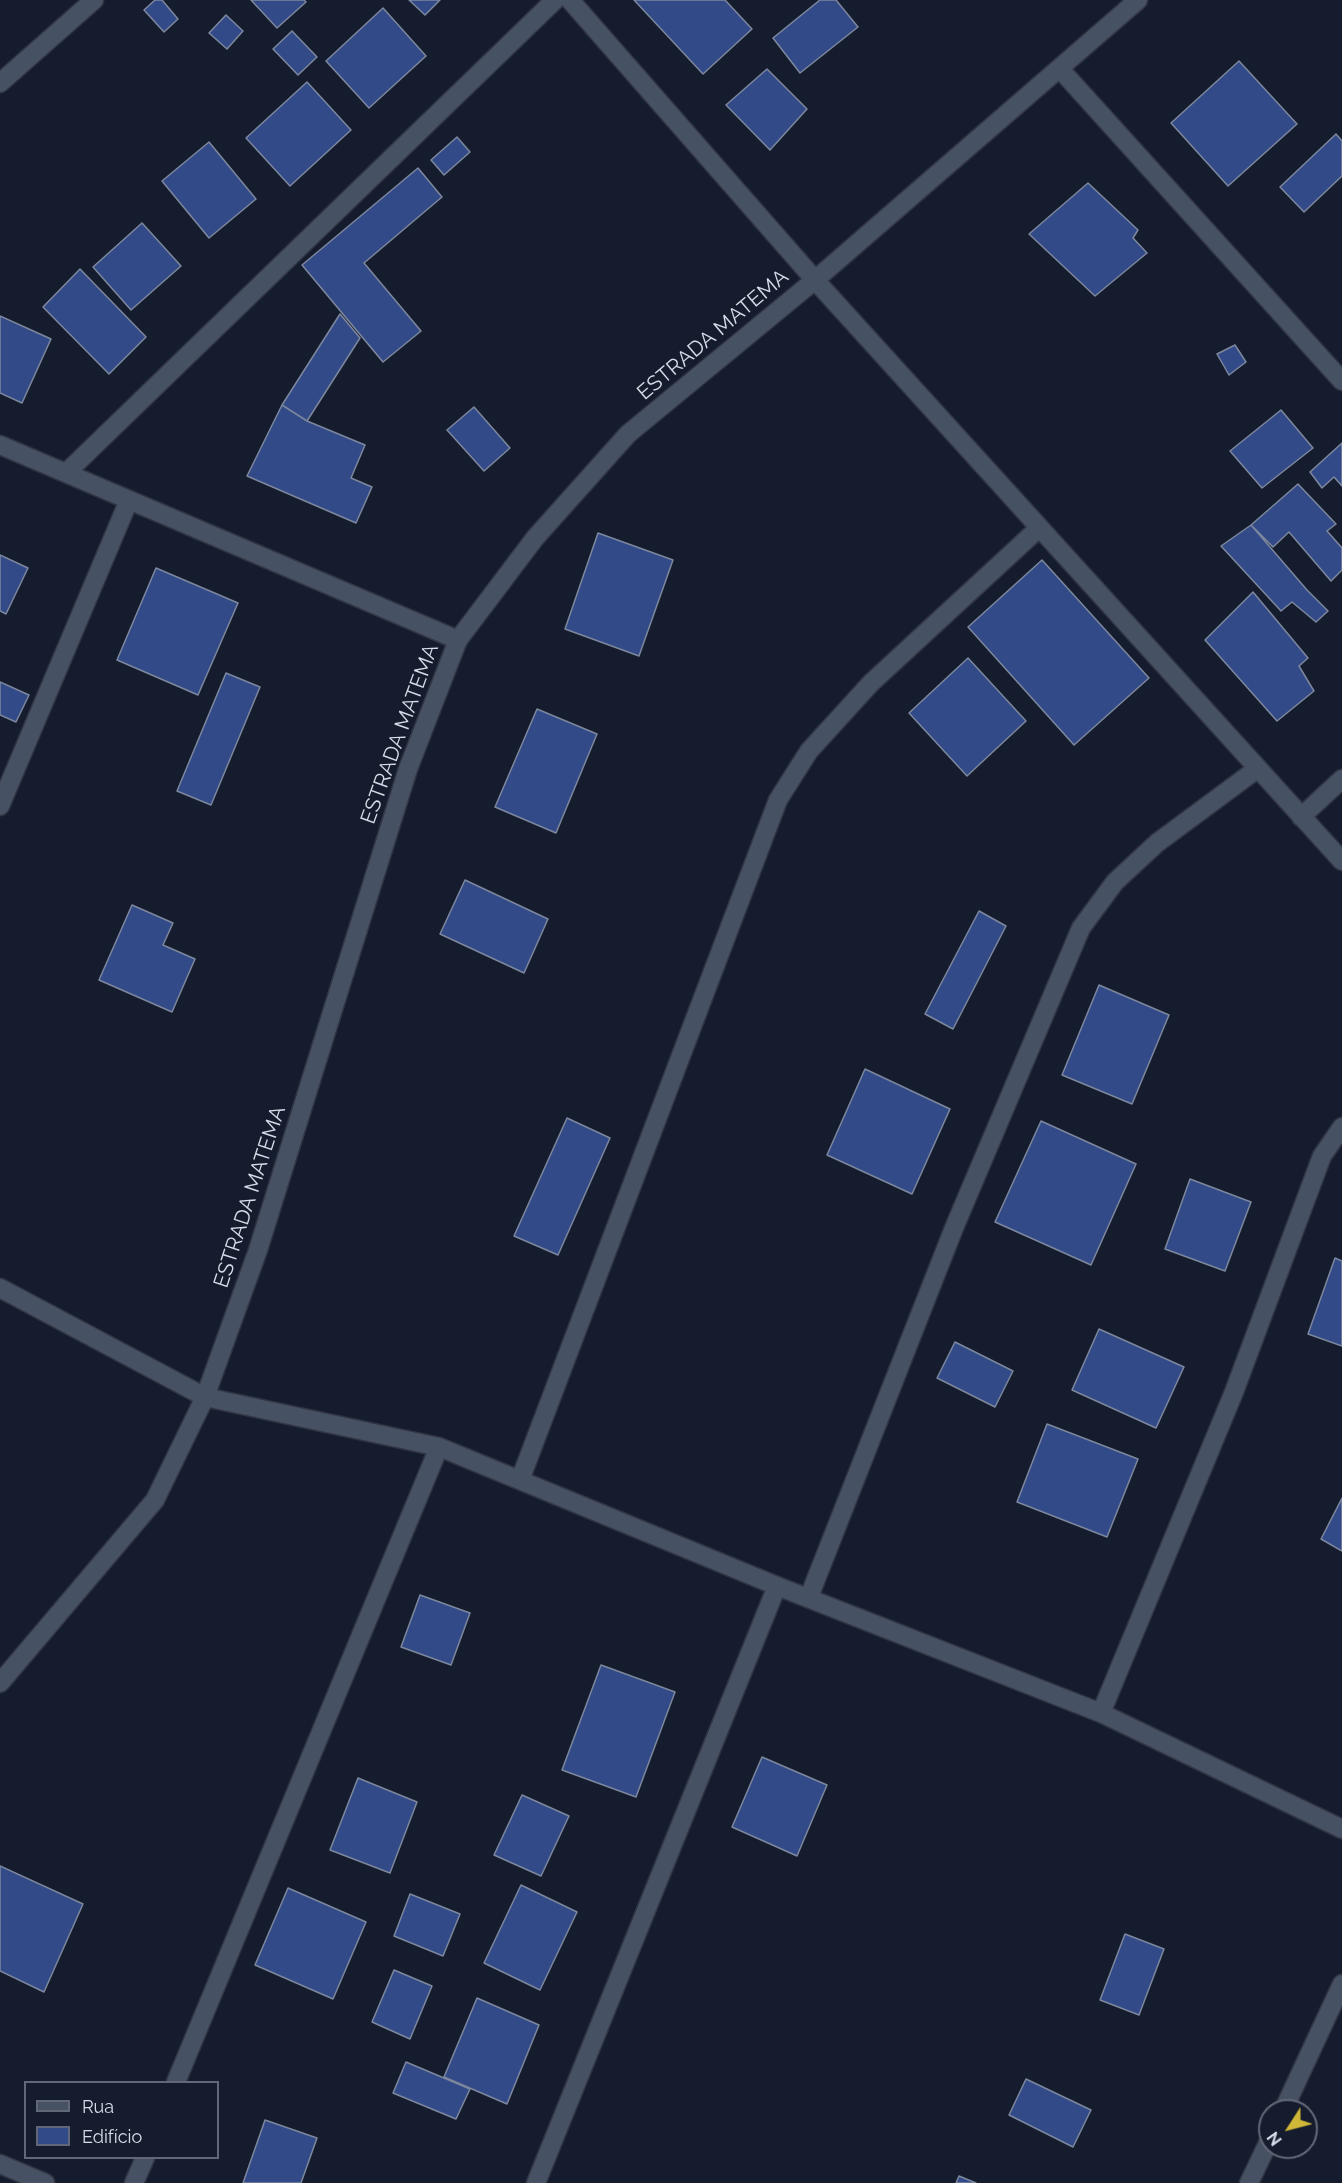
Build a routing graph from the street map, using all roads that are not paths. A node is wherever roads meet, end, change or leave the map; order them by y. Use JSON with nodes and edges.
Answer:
{"nodes":[{"id":1,"x":94,"y":0,"type":"edge"},
{"id":2,"x":555,"y":0,"type":"edge"},
{"id":3,"x":570,"y":0,"type":"edge"},
{"id":4,"x":1138,"y":0,"type":"edge"},
{"id":5,"x":1060,"y":69,"type":"junction"},
{"id":6,"x":0,"y":83,"type":"edge"},
{"id":7,"x":815,"y":280,"type":"junction"},
{"id":8,"x":1342,"y":381,"type":"edge"},
{"id":9,"x":0,"y":445,"type":"edge"},
{"id":10,"x":66,"y":473,"type":"junction"},
{"id":11,"x":129,"y":500,"type":"junction"},
{"id":12,"x":1038,"y":528,"type":"junction"},
{"id":13,"x":458,"y":640,"type":"junction"},
{"id":14,"x":1257,"y":769,"type":"junction"},
{"id":15,"x":1342,"y":779,"type":"edge"},
{"id":16,"x":0,"y":806,"type":"edge"},
{"id":17,"x":1301,"y":817,"type":"junction"},
{"id":18,"x":1342,"y":861,"type":"edge"},
{"id":19,"x":1342,"y":1127,"type":"edge"},
{"id":20,"x":0,"y":1288,"type":"edge"},
{"id":21,"x":205,"y":1397,"type":"junction"},
{"id":22,"x":439,"y":1447,"type":"junction"},
{"id":23,"x":520,"y":1480,"type":"junction"},
{"id":24,"x":777,"y":1586,"type":"junction"},
{"id":25,"x":810,"y":1597,"type":"junction"},
{"id":26,"x":0,"y":1683,"type":"edge"},
{"id":27,"x":1101,"y":1713,"type":"junction"},
{"id":28,"x":1342,"y":1829,"type":"edge"},
{"id":29,"x":1342,"y":1984,"type":"edge"},
{"id":30,"x":1334,"y":2022,"type":"edge"},
{"id":31,"x":176,"y":2081,"type":"edge"},
{"id":32,"x":1290,"y":2099,"type":"edge"},
{"id":33,"x":144,"y":2159,"type":"edge"},
{"id":34,"x":1260,"y":2159,"type":"edge"},
{"id":35,"x":0,"y":2164,"type":"edge"},
{"id":36,"x":45,"y":2183,"type":"edge"},
{"id":37,"x":134,"y":2183,"type":"edge"},
{"id":38,"x":536,"y":2183,"type":"edge"},
{"id":39,"x":1249,"y":2183,"type":"edge"}],
"edges":[{"from":1,"to":6,"type":"street"},
{"from":2,"to":10,"type":"street"},
{"from":3,"to":7,"type":"street"},
{"from":4,"to":5,"type":"street","name":"ESTRADA MATEMA"},
{"from":5,"to":7,"type":"street","name":"ESTRADA MATEMA"},
{"from":5,"to":8,"type":"street"},
{"from":7,"to":12,"type":"street"},
{"from":7,"to":13,"type":"street","name":"ESTRADA MATEMA"},
{"from":9,"to":10,"type":"street"},
{"from":10,"to":11,"type":"street"},
{"from":11,"to":13,"type":"street"},
{"from":11,"to":16,"type":"street"},
{"from":12,"to":14,"type":"street"},
{"from":12,"to":23,"type":"street"},
{"from":13,"to":21,"type":"street","name":"ESTRADA MATEMA"},
{"from":14,"to":17,"type":"street"},
{"from":14,"to":25,"type":"street"},
{"from":15,"to":17,"type":"street"},
{"from":17,"to":18,"type":"street"},
{"from":19,"to":27,"type":"street"},
{"from":20,"to":21,"type":"street"},
{"from":21,"to":22,"type":"street"},
{"from":21,"to":26,"type":"street","name":"ESTRADA MATEMA"},
{"from":22,"to":23,"type":"street"},
{"from":22,"to":31,"type":"street"},
{"from":23,"to":24,"type":"street"},
{"from":24,"to":25,"type":"street"},
{"from":24,"to":38,"type":"street"},
{"from":25,"to":27,"type":"street"},
{"from":27,"to":28,"type":"street"},
{"from":29,"to":30,"type":"street"},
{"from":30,"to":32,"type":"street"},
{"from":33,"to":37,"type":"street"},
{"from":34,"to":39,"type":"street"},
{"from":35,"to":36,"type":"street"}]}
